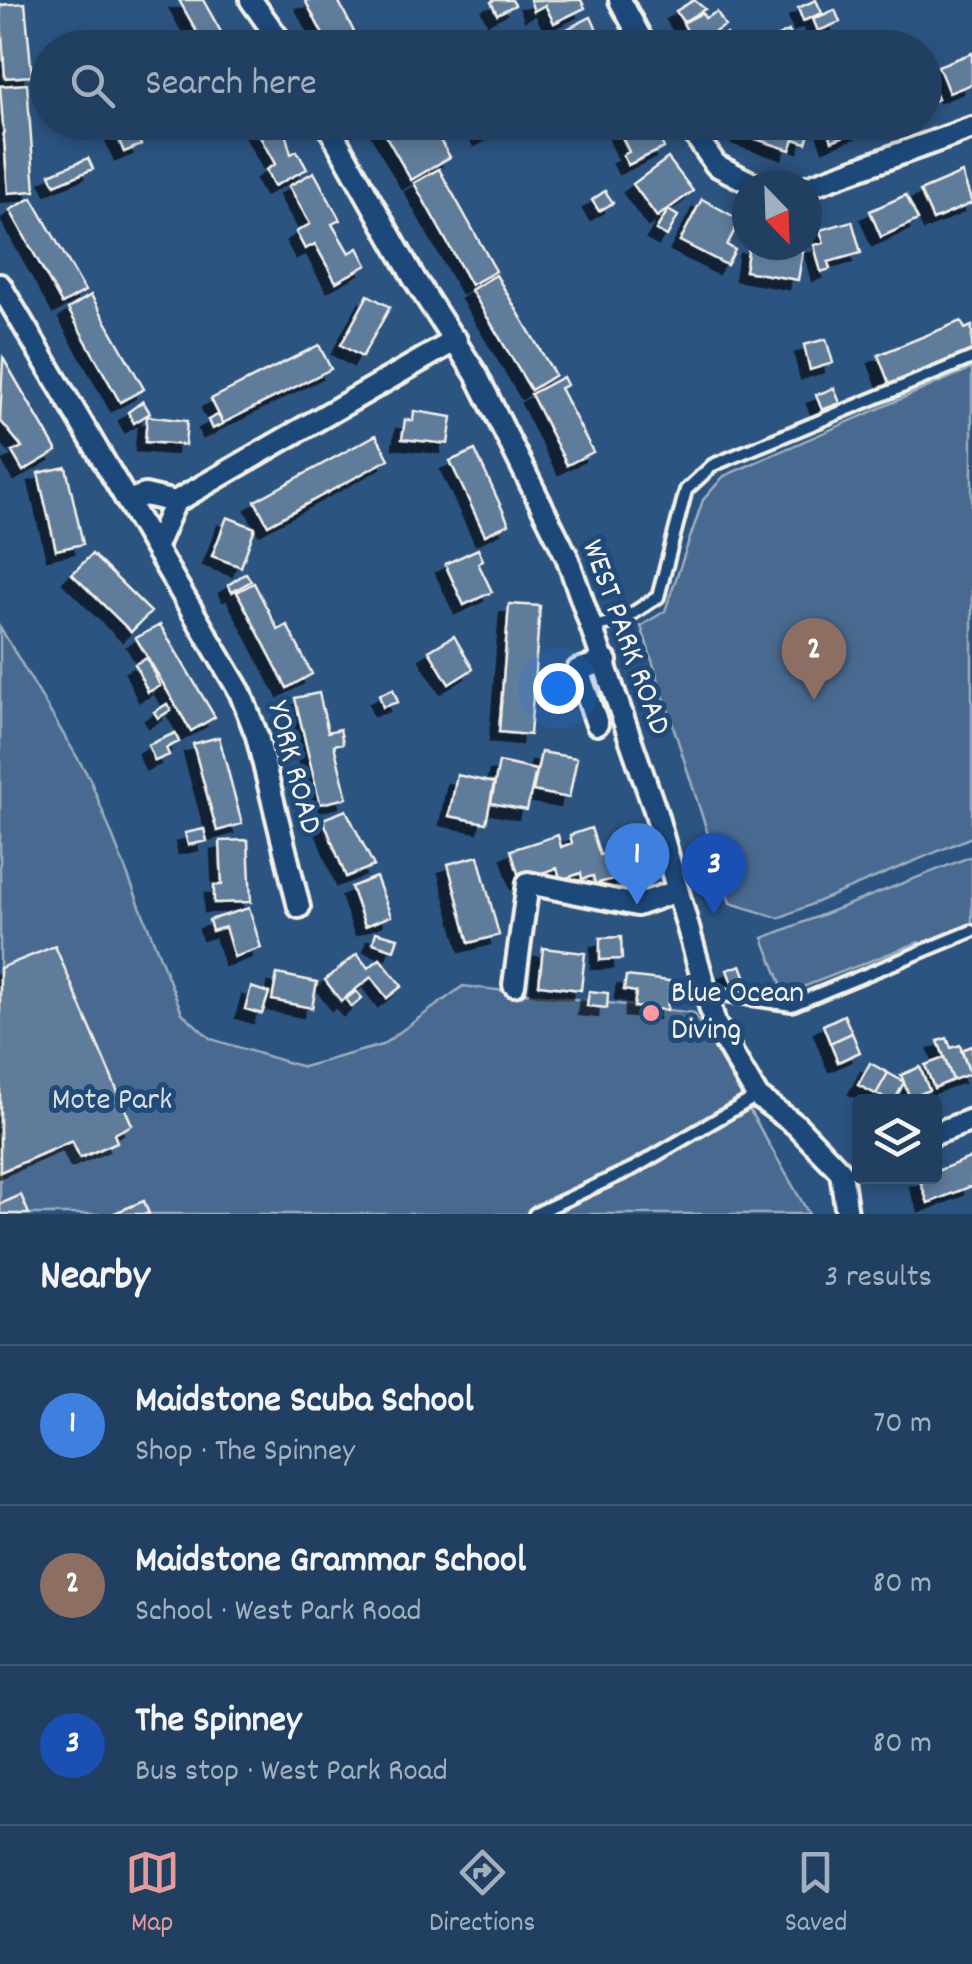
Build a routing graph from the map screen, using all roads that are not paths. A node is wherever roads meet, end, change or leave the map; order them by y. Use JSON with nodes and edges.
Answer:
{"nodes":[{"id":1,"x":251,"y":0,"type":"edge"},
{"id":2,"x":620,"y":0,"type":"edge"},
{"id":3,"x":272,"y":30,"type":"edge"},
{"id":4,"x":636,"y":30,"type":"edge"},
{"id":5,"x":972,"y":128,"type":"edge"},
{"id":6,"x":942,"y":139,"type":"edge"},
{"id":7,"x":336,"y":140,"type":"edge"},
{"id":8,"x":699,"y":140,"type":"edge"},
{"id":9,"x":939,"y":140,"type":"edge"},
{"id":10,"x":732,"y":173,"type":"edge"},
{"id":11,"x":822,"y":183,"type":"edge"},
{"id":12,"x":0,"y":285,"type":"edge"},
{"id":13,"x":456,"y":340,"type":"junction"},
{"id":14,"x":972,"y":358,"type":"edge"},
{"id":15,"x":130,"y":500,"type":"junction"},
{"id":16,"x":174,"y":502,"type":"junction"},
{"id":17,"x":156,"y":546,"type":"junction"},
{"id":18,"x":594,"y":627,"type":"junction"},
{"id":19,"x":606,"y":661,"type":"junction"},
{"id":20,"x":597,"y":724,"type":"dead end"},
{"id":21,"x":677,"y":891,"type":"junction"},
{"id":22,"x":299,"y":907,"type":"dead end"},
{"id":23,"x":972,"y":931,"type":"edge"},
{"id":24,"x":514,"y":985,"type":"dead end"},
{"id":25,"x":710,"y":994,"type":"junction"},
{"id":26,"x":756,"y":1096,"type":"junction"},
{"id":27,"x":972,"y":1120,"type":"edge"},
{"id":28,"x":942,"y":1131,"type":"edge"},
{"id":29,"x":851,"y":1168,"type":"edge"},
{"id":30,"x":535,"y":1214,"type":"edge"},
{"id":31,"x":847,"y":1214,"type":"edge"}],
"edges":[{"from":1,"to":3,"type":"street"},
{"from":2,"to":4,"type":"street"},
{"from":5,"to":6,"type":"street"},
{"from":7,"to":13,"type":"street","name":"WEST PARK ROAD"},
{"from":8,"to":10,"type":"street"},
{"from":9,"to":11,"type":"street"},
{"from":12,"to":15,"type":"street","name":"YORK ROAD"},
{"from":13,"to":16,"type":"street"},
{"from":13,"to":18,"type":"street","name":"WEST PARK ROAD"},
{"from":14,"to":18,"type":"lane"},
{"from":15,"to":16,"type":"street"},
{"from":15,"to":17,"type":"street","name":"YORK ROAD"},
{"from":16,"to":17,"type":"street"},
{"from":17,"to":22,"type":"street","name":"YORK ROAD"},
{"from":18,"to":19,"type":"street","name":"WEST PARK ROAD"},
{"from":19,"to":20,"type":"street"},
{"from":19,"to":21,"type":"street","name":"WEST PARK ROAD"},
{"from":21,"to":24,"type":"street"},
{"from":21,"to":25,"type":"street","name":"WEST PARK ROAD"},
{"from":23,"to":25,"type":"lane"},
{"from":25,"to":26,"type":"street","name":"WEST PARK ROAD"},
{"from":26,"to":29,"type":"street","name":"WEST PARK ROAD"},
{"from":26,"to":30,"type":"lane"},
{"from":27,"to":28,"type":"street"},
{"from":29,"to":31,"type":"street"}]}
